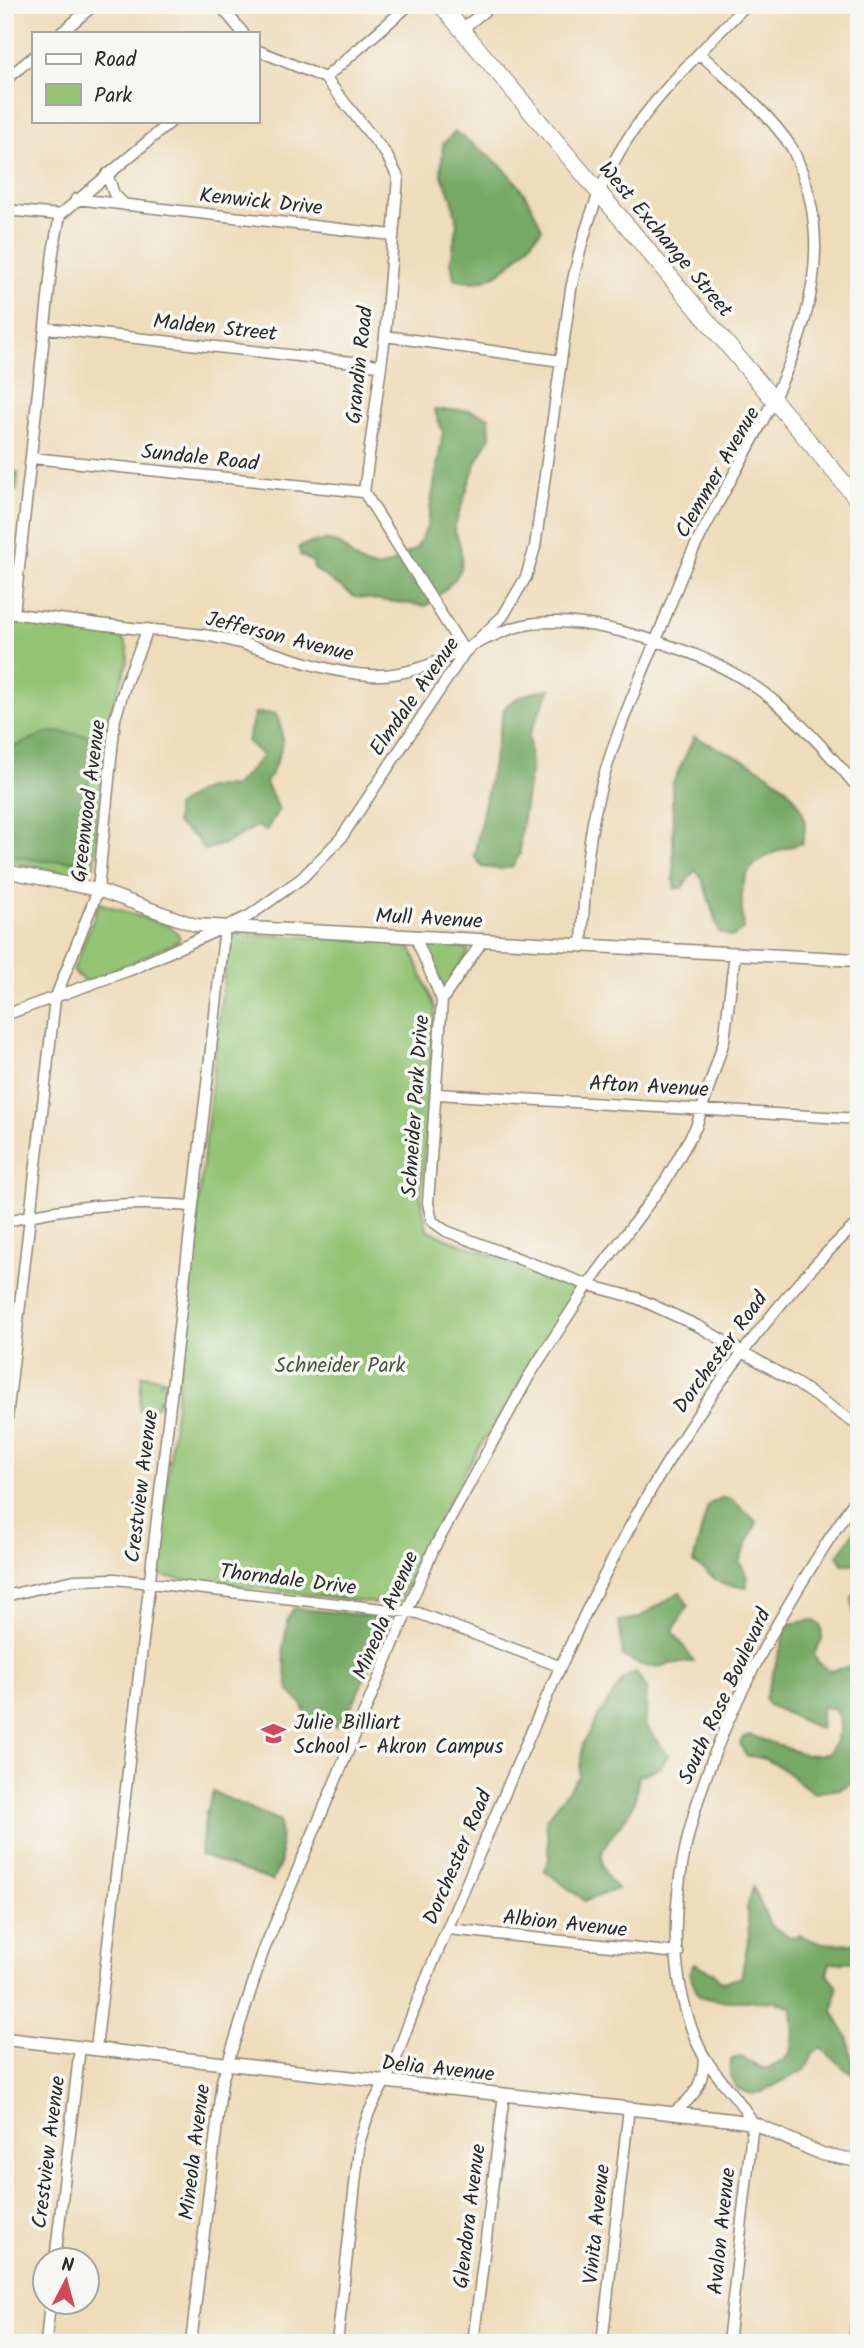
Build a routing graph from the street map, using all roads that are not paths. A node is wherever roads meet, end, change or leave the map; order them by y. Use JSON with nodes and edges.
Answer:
{"nodes":[{"id":1,"x":94,"y":5,"type":"edge"},
{"id":2,"x":220,"y":5,"type":"edge"},
{"id":3,"x":409,"y":5,"type":"edge"},
{"id":4,"x":441,"y":5,"type":"edge"},
{"id":5,"x":492,"y":5,"type":"edge"},
{"id":6,"x":746,"y":5,"type":"edge"},
{"id":7,"x":462,"y":29,"type":"junction"},
{"id":8,"x":62,"y":32,"type":"edge"},
{"id":9,"x":242,"y":32,"type":"edge"},
{"id":10,"x":259,"y":51,"type":"edge"},
{"id":11,"x":700,"y":54,"type":"junction"},
{"id":12,"x":32,"y":58,"type":"edge"},
{"id":13,"x":325,"y":78,"type":"junction"},
{"id":14,"x":5,"y":80,"type":"edge"},
{"id":15,"x":171,"y":122,"type":"edge"},
{"id":16,"x":107,"y":174,"type":"junction"},
{"id":17,"x":599,"y":192,"type":"junction"},
{"id":18,"x":76,"y":199,"type":"junction"},
{"id":19,"x":125,"y":205,"type":"junction"},
{"id":20,"x":5,"y":210,"type":"edge"},
{"id":21,"x":60,"y":215,"type":"junction"},
{"id":22,"x":393,"y":235,"type":"junction"},
{"id":23,"x":826,"y":275,"type":"dead end"},
{"id":24,"x":46,"y":328,"type":"junction"},
{"id":25,"x":385,"y":336,"type":"junction"},
{"id":26,"x":808,"y":349,"type":"dead end"},
{"id":27,"x":561,"y":361,"type":"junction"},
{"id":28,"x":379,"y":365,"type":"junction"},
{"id":29,"x":778,"y":405,"type":"junction"},
{"id":30,"x":32,"y":458,"type":"junction"},
{"id":31,"x":364,"y":492,"type":"junction"},
{"id":32,"x":859,"y":501,"type":"edge"},
{"id":33,"x":10,"y":613,"type":"edge"},
{"id":34,"x":148,"y":629,"type":"junction"},
{"id":35,"x":656,"y":640,"type":"junction"},
{"id":36,"x":465,"y":652,"type":"junction"},
{"id":37,"x":859,"y":789,"type":"edge"},
{"id":38,"x":5,"y":871,"type":"edge"},
{"id":39,"x":98,"y":890,"type":"junction"},
{"id":40,"x":225,"y":927,"type":"junction"},
{"id":41,"x":415,"y":936,"type":"junction"},
{"id":42,"x":483,"y":940,"type":"junction"},
{"id":43,"x":582,"y":945,"type":"junction"},
{"id":44,"x":736,"y":953,"type":"junction"},
{"id":45,"x":859,"y":960,"type":"edge"},
{"id":46,"x":55,"y":999,"type":"junction"},
{"id":47,"x":442,"y":1000,"type":"junction"},
{"id":48,"x":5,"y":1015,"type":"edge"},
{"id":49,"x":437,"y":1094,"type":"junction"},
{"id":50,"x":704,"y":1108,"type":"junction"},
{"id":51,"x":859,"y":1119,"type":"edge"},
{"id":52,"x":191,"y":1206,"type":"junction"},
{"id":53,"x":30,"y":1216,"type":"junction"},
{"id":54,"x":5,"y":1222,"type":"edge"},
{"id":55,"x":859,"y":1222,"type":"edge"},
{"id":56,"x":588,"y":1284,"type":"junction"},
{"id":57,"x":743,"y":1352,"type":"junction"},
{"id":58,"x":859,"y":1426,"type":"edge"},
{"id":59,"x":5,"y":1435,"type":"edge"},
{"id":60,"x":859,"y":1494,"type":"edge"},
{"id":61,"x":149,"y":1581,"type":"junction"},
{"id":62,"x":5,"y":1596,"type":"edge"},
{"id":63,"x":405,"y":1612,"type":"junction"},
{"id":64,"x":559,"y":1666,"type":"junction"},
{"id":65,"x":448,"y":1929,"type":"junction"},
{"id":66,"x":678,"y":1953,"type":"junction"},
{"id":67,"x":5,"y":2039,"type":"edge"},
{"id":68,"x":80,"y":2047,"type":"junction"},
{"id":69,"x":96,"y":2049,"type":"junction"},
{"id":70,"x":704,"y":2056,"type":"junction"},
{"id":71,"x":226,"y":2063,"type":"junction"},
{"id":72,"x":385,"y":2081,"type":"junction"},
{"id":73,"x":503,"y":2094,"type":"junction"},
{"id":74,"x":629,"y":2108,"type":"junction"},
{"id":75,"x":673,"y":2113,"type":"junction"},
{"id":76,"x":753,"y":2123,"type":"junction"},
{"id":77,"x":859,"y":2161,"type":"edge"},
{"id":78,"x":57,"y":2246,"type":"edge"},
{"id":79,"x":859,"y":2300,"type":"edge"},
{"id":80,"x":49,"y":2316,"type":"edge"},
{"id":81,"x":46,"y":2343,"type":"edge"},
{"id":82,"x":191,"y":2343,"type":"edge"},
{"id":83,"x":337,"y":2343,"type":"edge"},
{"id":84,"x":473,"y":2343,"type":"edge"},
{"id":85,"x":602,"y":2343,"type":"edge"},
{"id":86,"x":729,"y":2343,"type":"edge"},
{"id":87,"x":854,"y":2343,"type":"edge"}],
"edges":[{"from":1,"to":8,"type":"street"},
{"from":2,"to":9,"type":"street"},
{"from":3,"to":13,"type":"street"},
{"from":4,"to":7,"type":"main road","name":"West Exchange Street"},
{"from":5,"to":7,"type":"street"},
{"from":6,"to":11,"type":"street","name":"Elmdale Avenue"},
{"from":7,"to":17,"type":"main road","name":"West Exchange Street"},
{"from":10,"to":13,"type":"street"},
{"from":11,"to":17,"type":"street","name":"Elmdale Avenue"},
{"from":11,"to":23,"type":"street"},
{"from":12,"to":14,"type":"street"},
{"from":13,"to":22,"type":"street","name":"Grandin Road"},
{"from":15,"to":16,"type":"street"},
{"from":16,"to":18,"type":"street"},
{"from":16,"to":19,"type":"street"},
{"from":17,"to":27,"type":"street","name":"Elmdale Avenue"},
{"from":17,"to":29,"type":"main road","name":"West Exchange Street"},
{"from":18,"to":19,"type":"street","name":"Kenwick Drive"},
{"from":18,"to":21,"type":"street"},
{"from":19,"to":22,"type":"street","name":"Kenwick Drive"},
{"from":20,"to":21,"type":"street"},
{"from":21,"to":24,"type":"street"},
{"from":22,"to":25,"type":"street","name":"Grandin Road"},
{"from":24,"to":28,"type":"street","name":"Malden Street"},
{"from":24,"to":30,"type":"street"},
{"from":25,"to":27,"type":"street"},
{"from":25,"to":28,"type":"street","name":"Grandin Road"},
{"from":26,"to":29,"type":"street","name":"Clemmer Avenue"},
{"from":27,"to":36,"type":"street","name":"Elmdale Avenue"},
{"from":28,"to":31,"type":"street","name":"Grandin Road"},
{"from":29,"to":32,"type":"main road","name":"West Exchange Street"},
{"from":29,"to":35,"type":"street","name":"Clemmer Avenue"},
{"from":30,"to":31,"type":"street","name":"Sundale Road"},
{"from":30,"to":33,"type":"street"},
{"from":31,"to":36,"type":"street"},
{"from":33,"to":34,"type":"street","name":"Jefferson Avenue"},
{"from":34,"to":36,"type":"street","name":"Jefferson Avenue"},
{"from":34,"to":39,"type":"street","name":"Greenwood Avenue"},
{"from":35,"to":36,"type":"street","name":"Jefferson Avenue"},
{"from":35,"to":37,"type":"street","name":"Jefferson Avenue"},
{"from":35,"to":43,"type":"street","name":"Clemmer Avenue"},
{"from":36,"to":40,"type":"street","name":"Elmdale Avenue"},
{"from":38,"to":39,"type":"street","name":"Mull Avenue"},
{"from":39,"to":40,"type":"street","name":"Mull Avenue"},
{"from":39,"to":46,"type":"street","name":"Greenwood Avenue"},
{"from":40,"to":41,"type":"street","name":"Mull Avenue"},
{"from":40,"to":46,"type":"street","name":"Elmdale Avenue"},
{"from":40,"to":52,"type":"street","name":"Crestview Avenue"},
{"from":41,"to":42,"type":"street","name":"Mull Avenue"},
{"from":41,"to":47,"type":"street","name":"Schneider Park Drive"},
{"from":42,"to":43,"type":"street","name":"Mull Avenue"},
{"from":42,"to":47,"type":"street","name":"Schneider Park Drive"},
{"from":43,"to":44,"type":"street","name":"Mull Avenue"},
{"from":44,"to":45,"type":"street","name":"Mull Avenue"},
{"from":44,"to":50,"type":"street","name":"Mineola Avenue"},
{"from":46,"to":48,"type":"street","name":"Elmdale Avenue"},
{"from":46,"to":53,"type":"street","name":"Greenwood Avenue"},
{"from":47,"to":49,"type":"street","name":"Schneider Park Drive"},
{"from":49,"to":50,"type":"street","name":"Afton Avenue"},
{"from":49,"to":56,"type":"street","name":"Schneider Park Drive"},
{"from":50,"to":51,"type":"street","name":"Afton Avenue"},
{"from":50,"to":56,"type":"street","name":"Mineola Avenue"},
{"from":52,"to":53,"type":"street"},
{"from":52,"to":61,"type":"street","name":"Crestview Avenue"},
{"from":53,"to":54,"type":"street"},
{"from":53,"to":59,"type":"street","name":"Greenwood Avenue"},
{"from":55,"to":57,"type":"street","name":"Dorchester Road"},
{"from":56,"to":57,"type":"street"},
{"from":56,"to":63,"type":"street","name":"Mineola Avenue"},
{"from":57,"to":58,"type":"street"},
{"from":57,"to":64,"type":"street","name":"Dorchester Road"},
{"from":60,"to":66,"type":"street","name":"South Rose Boulevard"},
{"from":61,"to":62,"type":"street","name":"Thorndale Drive"},
{"from":61,"to":63,"type":"street","name":"Thorndale Drive"},
{"from":61,"to":69,"type":"street","name":"Crestview Avenue"},
{"from":63,"to":64,"type":"street","name":"Thorndale Drive"},
{"from":63,"to":71,"type":"street","name":"Mineola Avenue"},
{"from":64,"to":65,"type":"street","name":"Dorchester Road"},
{"from":65,"to":66,"type":"street","name":"Albion Avenue"},
{"from":65,"to":72,"type":"street","name":"Dorchester Road"},
{"from":66,"to":70,"type":"street","name":"South Rose Boulevard"},
{"from":67,"to":68,"type":"street","name":"Delia Avenue"},
{"from":68,"to":69,"type":"street","name":"Delia Avenue"},
{"from":68,"to":78,"type":"street","name":"Crestview Avenue"},
{"from":69,"to":71,"type":"street","name":"Delia Avenue"},
{"from":70,"to":75,"type":"street"},
{"from":70,"to":76,"type":"street","name":"South Rose Boulevard"},
{"from":71,"to":72,"type":"street","name":"Delia Avenue"},
{"from":71,"to":82,"type":"street","name":"Mineola Avenue"},
{"from":72,"to":73,"type":"street","name":"Delia Avenue"},
{"from":72,"to":83,"type":"street","name":"Dorchester Road"},
{"from":73,"to":74,"type":"street","name":"Delia Avenue"},
{"from":73,"to":84,"type":"street","name":"Glendora Avenue"},
{"from":74,"to":75,"type":"street","name":"Delia Avenue"},
{"from":74,"to":85,"type":"street","name":"Vinita Avenue"},
{"from":75,"to":76,"type":"street","name":"Delia Avenue"},
{"from":76,"to":77,"type":"street","name":"Delia Avenue"},
{"from":76,"to":86,"type":"street","name":"Avalon Avenue"},
{"from":79,"to":87,"type":"street"},
{"from":80,"to":81,"type":"street"}]}
